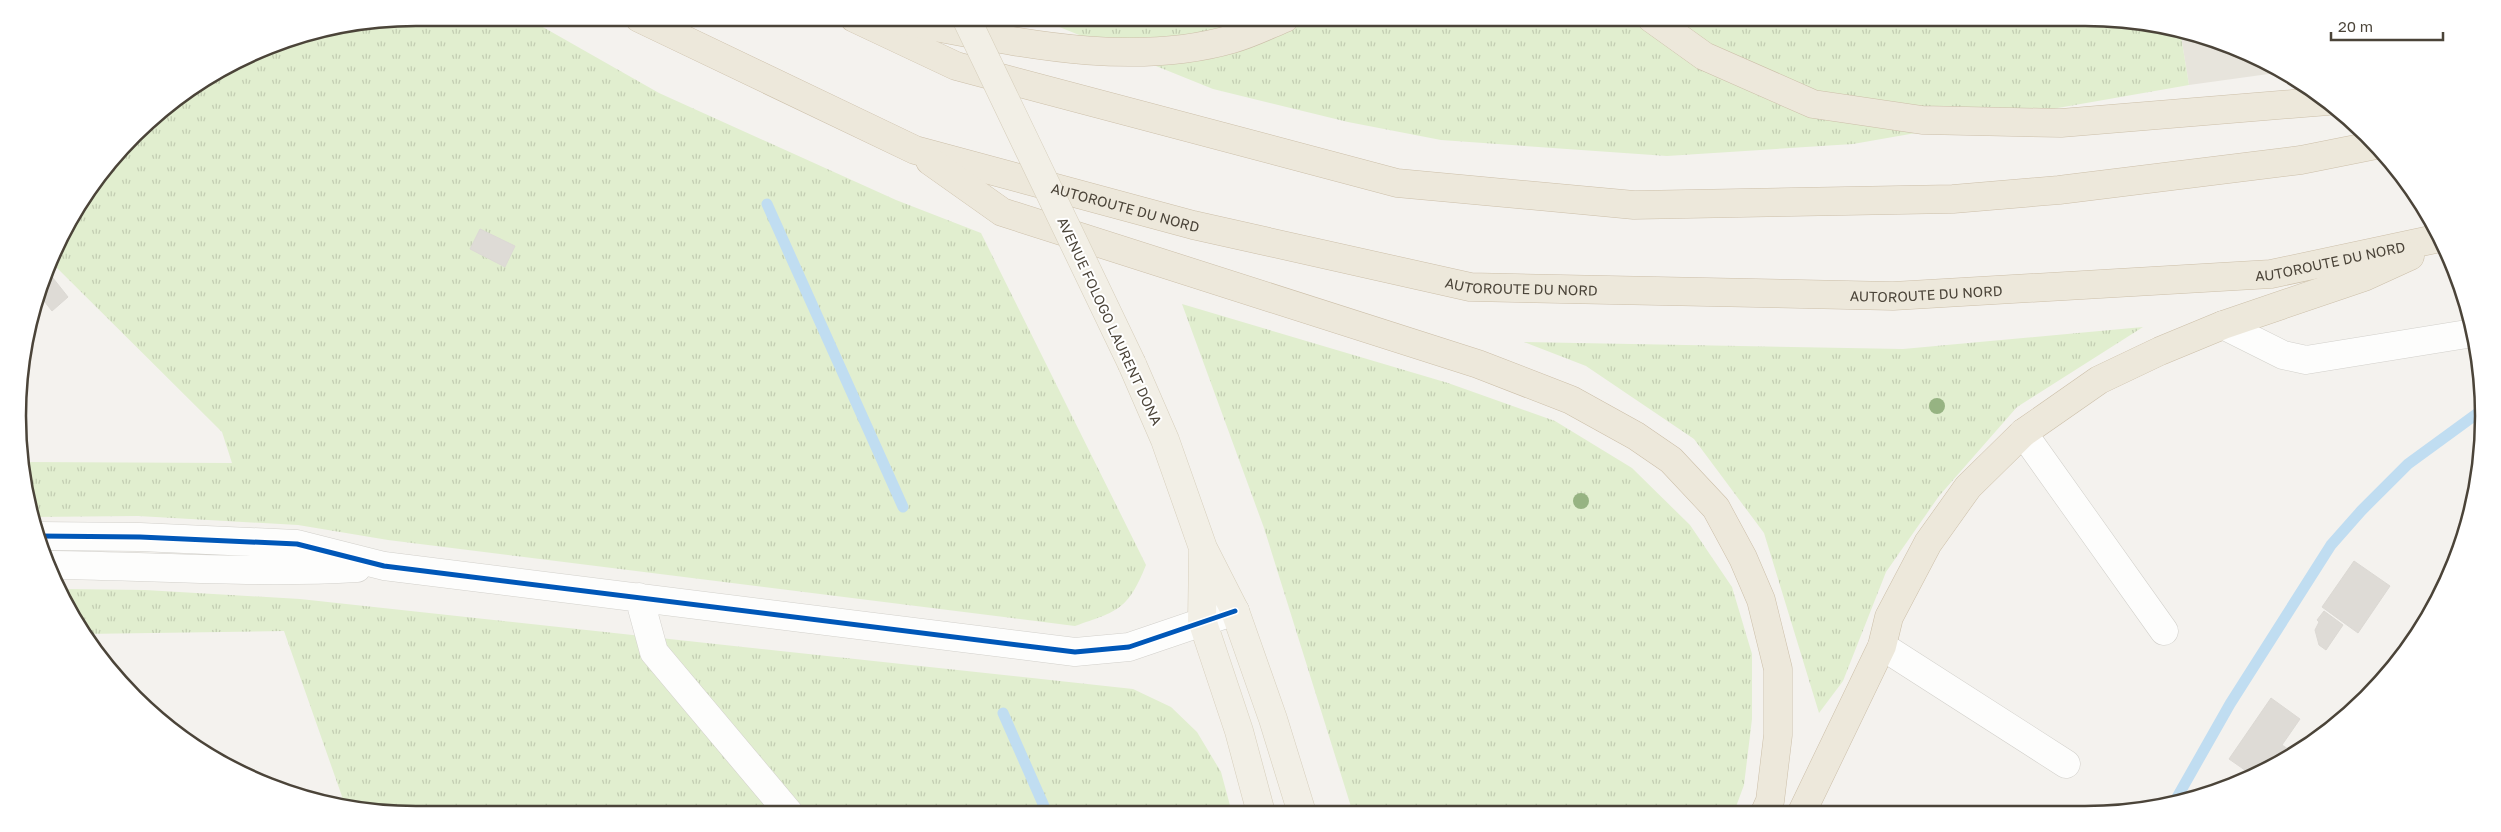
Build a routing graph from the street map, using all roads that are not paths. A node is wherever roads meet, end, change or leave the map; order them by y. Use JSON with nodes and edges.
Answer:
{"nodes":[{"id":1,"x":657,"y":26,"type":"edge"},
{"id":2,"x":871,"y":26,"type":"edge"},
{"id":3,"x":931,"y":26,"type":"edge"},
{"id":4,"x":970,"y":26,"type":"edge"},
{"id":5,"x":1265,"y":26,"type":"edge"},
{"id":6,"x":1662,"y":26,"type":"edge"},
{"id":7,"x":2315,"y":102,"type":"edge"},
{"id":8,"x":2367,"y":147,"type":"edge"},
{"id":9,"x":915,"y":150,"type":"junction"},
{"id":10,"x":2433,"y":240,"type":"edge"},
{"id":11,"x":2435,"y":245,"type":"edge"},
{"id":12,"x":2223,"y":324,"type":"junction"},
{"id":13,"x":2466,"y":334,"type":"edge"},
{"id":14,"x":2023,"y":433,"type":"junction"},
{"id":15,"x":46,"y":536,"type":"edge"},
{"id":16,"x":1203,"y":548,"type":"junction"},
{"id":17,"x":56,"y":565,"type":"edge"},
{"id":18,"x":384,"y":566,"type":"junction"},
{"id":19,"x":639,"y":597,"type":"junction"},
{"id":20,"x":1234,"y":611,"type":"junction"},
{"id":21,"x":1202,"y":620,"type":"junction"},
{"id":22,"x":2164,"y":631,"type":"dead end"},
{"id":23,"x":1882,"y":646,"type":"junction"},
{"id":24,"x":2066,"y":764,"type":"dead end"},
{"id":25,"x":783,"y":806,"type":"edge"},
{"id":26,"x":1259,"y":806,"type":"edge"},
{"id":27,"x":1300,"y":806,"type":"edge"},
{"id":28,"x":1768,"y":806,"type":"edge"},
{"id":29,"x":1808,"y":806,"type":"edge"}],
"edges":[{"from":1,"to":9,"type":"highway","name":"AUTOROUTE DU NORD"},
{"from":2,"to":8,"type":"highway"},
{"from":3,"to":5,"type":"highway"},
{"from":4,"to":16,"type":"main road","name":"AVENUE FOLOGO LAURENT DONA","bridge":true},
{"from":6,"to":7,"type":"highway"},
{"from":9,"to":10,"type":"highway","name":"AUTOROUTE DU NORD"},
{"from":9,"to":28,"type":"highway"},
{"from":11,"to":12,"type":"highway"},
{"from":12,"to":13,"type":"street"},
{"from":12,"to":14,"type":"highway"},
{"from":14,"to":22,"type":"street"},
{"from":14,"to":23,"type":"highway"},
{"from":15,"to":18,"type":"street"},
{"from":16,"to":20,"type":"main road","name":"AVENUE FOLOGO LAURENT DONA"},
{"from":16,"to":21,"type":"main road","name":"AVENUE FOLOGO LAURENT DONA"},
{"from":17,"to":18,"type":"street"},
{"from":18,"to":19,"type":"street"},
{"from":19,"to":21,"type":"street"},
{"from":19,"to":25,"type":"street"},
{"from":20,"to":21,"type":"street"},
{"from":20,"to":27,"type":"main road","name":"AVENUE FOLOGO LAURENT DONA"},
{"from":21,"to":26,"type":"main road","name":"AVENUE FOLOGO LAURENT DONA"},
{"from":23,"to":24,"type":"street"},
{"from":23,"to":29,"type":"highway"}]}
